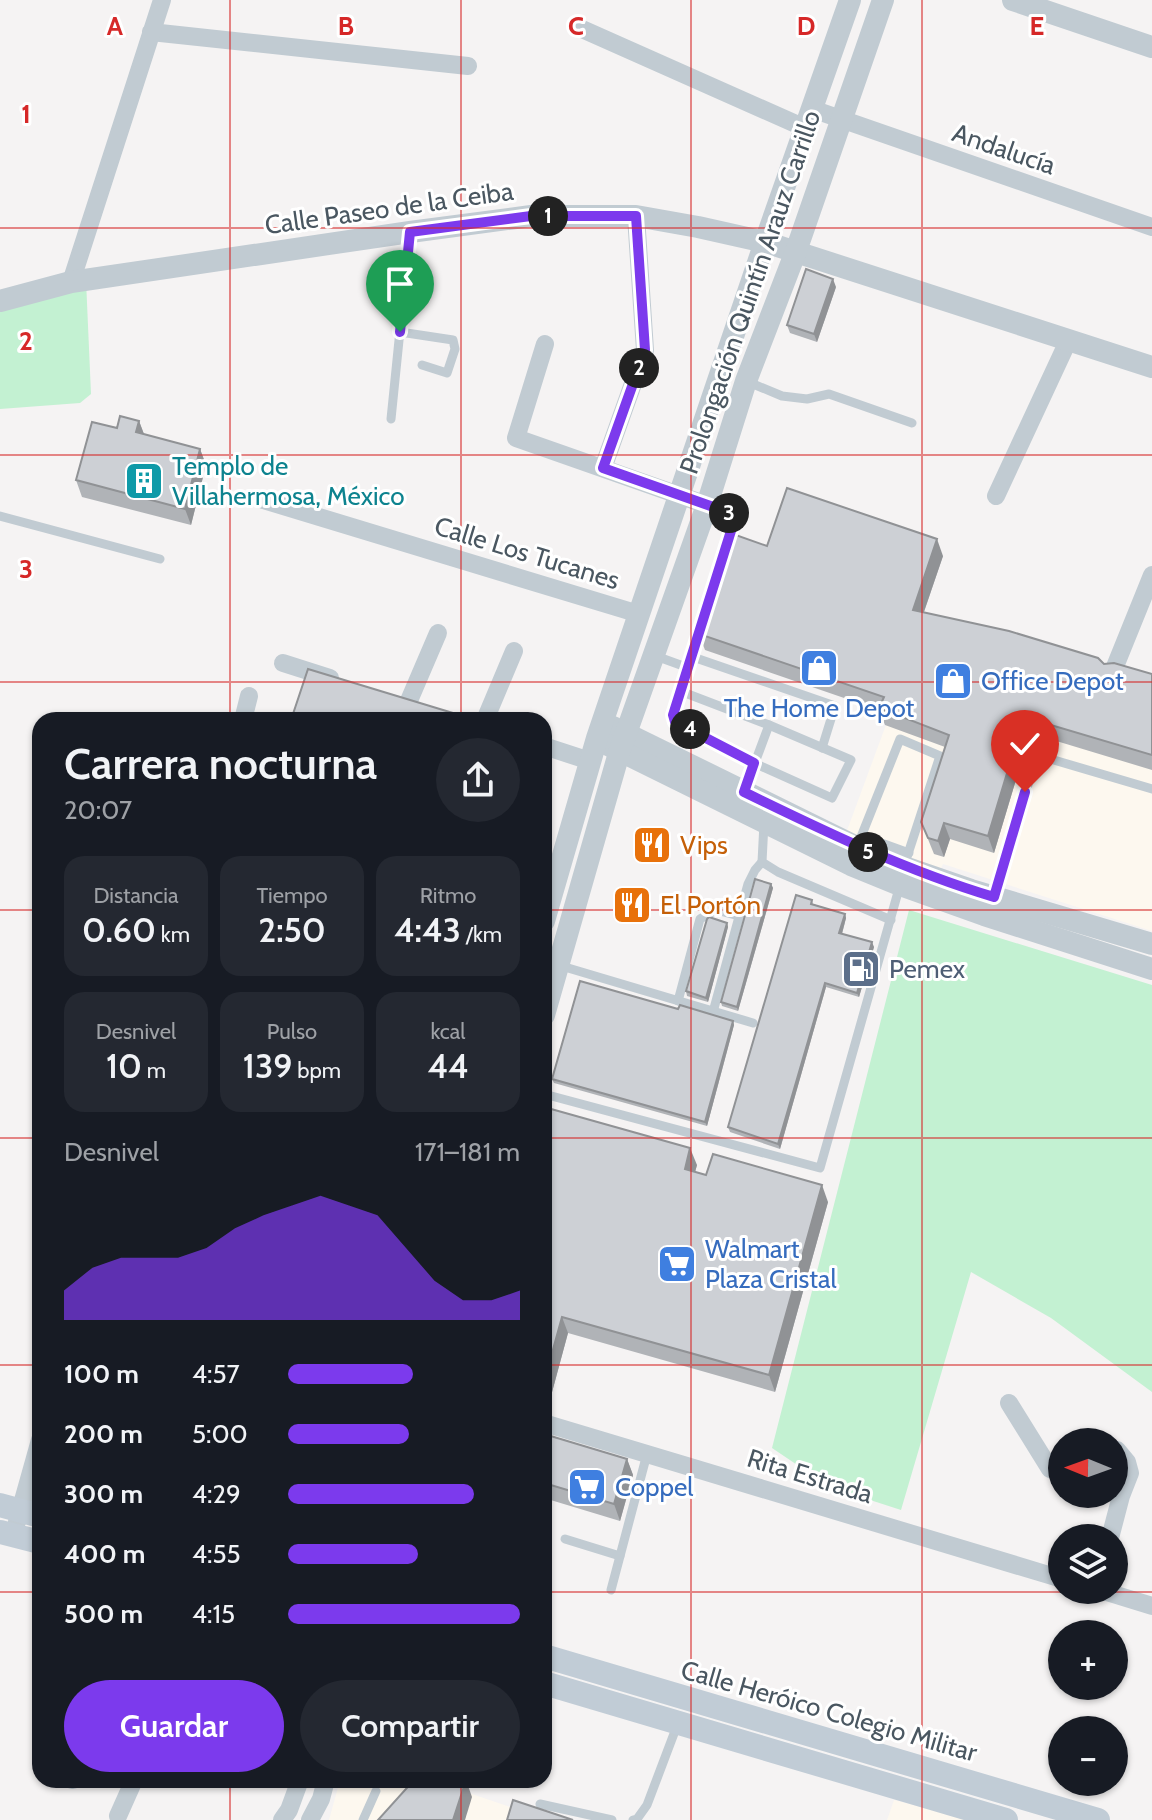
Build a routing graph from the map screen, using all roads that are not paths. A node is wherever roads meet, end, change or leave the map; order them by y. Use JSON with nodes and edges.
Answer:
{"nodes":[{"id":1,"x":162,"y":0,"type":"edge"},
{"id":2,"x":850,"y":0,"type":"edge"},
{"id":3,"x":883,"y":0,"type":"edge"},
{"id":4,"x":1013,"y":0,"type":"edge"},
{"id":5,"x":582,"y":29,"type":"dead end"},
{"id":6,"x":151,"y":32,"type":"junction"},
{"id":7,"x":1152,"y":47,"type":"edge"},
{"id":8,"x":468,"y":66,"type":"dead end"},
{"id":9,"x":808,"y":118,"type":"junction"},
{"id":10,"x":840,"y":119,"type":"junction"},
{"id":11,"x":636,"y":216,"type":"junction"},
{"id":12,"x":1152,"y":227,"type":"edge"},
{"id":13,"x":410,"y":232,"type":"junction"},
{"id":14,"x":765,"y":242,"type":"junction"},
{"id":15,"x":796,"y":251,"type":"junction"},
{"id":16,"x":71,"y":282,"type":"junction"},
{"id":17,"x":0,"y":301,"type":"edge"},
{"id":18,"x":400,"y":332,"type":"junction"},
{"id":19,"x":1069,"y":339,"type":"junction"},
{"id":20,"x":545,"y":344,"type":"dead end"},
{"id":21,"x":422,"y":365,"type":"dead end"},
{"id":22,"x":1152,"y":367,"type":"edge"},
{"id":23,"x":746,"y":381,"type":"junction"},
{"id":24,"x":391,"y":419,"type":"dead end"},
{"id":25,"x":912,"y":423,"type":"dead end"},
{"id":26,"x":603,"y":468,"type":"junction"},
{"id":27,"x":680,"y":494,"type":"junction"},
{"id":28,"x":996,"y":496,"type":"dead end"},
{"id":29,"x":263,"y":500,"type":"dead end"},
{"id":30,"x":707,"y":505,"type":"junction"},
{"id":31,"x":0,"y":516,"type":"edge"},
{"id":32,"x":160,"y":559,"type":"dead end"},
{"id":33,"x":1152,"y":575,"type":"edge"},
{"id":34,"x":639,"y":614,"type":"junction"},
{"id":35,"x":438,"y":633,"type":"dead end"},
{"id":36,"x":514,"y":651,"type":"dead end"},
{"id":37,"x":653,"y":655,"type":"junction"},
{"id":38,"x":690,"y":656,"type":"junction"},
{"id":39,"x":283,"y":663,"type":"dead end"},
{"id":40,"x":686,"y":667,"type":"junction"},
{"id":41,"x":1114,"y":669,"type":"edge"},
{"id":42,"x":353,"y":685,"type":"edge"},
{"id":43,"x":680,"y":691,"type":"junction"},
{"id":44,"x":249,"y":696,"type":"dead end"},
{"id":45,"x":408,"y":703,"type":"edge"},
{"id":46,"x":245,"y":712,"type":"edge"},
{"id":47,"x":488,"y":712,"type":"edge"},
{"id":48,"x":769,"y":725,"type":"junction"},
{"id":49,"x":600,"y":730,"type":"junction"},
{"id":50,"x":623,"y":742,"type":"junction"},
{"id":51,"x":822,"y":748,"type":"junction"},
{"id":52,"x":552,"y":749,"type":"edge"},
{"id":53,"x":590,"y":761,"type":"junction"},
{"id":54,"x":754,"y":763,"type":"junction"},
{"id":55,"x":1152,"y":789,"type":"edge"},
{"id":56,"x":740,"y":801,"type":"junction"},
{"id":57,"x":764,"y":823,"type":"junction"},
{"id":58,"x":860,"y":842,"type":"junction"},
{"id":59,"x":762,"y":862,"type":"junction"},
{"id":60,"x":904,"y":868,"type":"junction"},
{"id":61,"x":552,"y":894,"type":"edge"},
{"id":62,"x":992,"y":907,"type":"junction"},
{"id":63,"x":575,"y":908,"type":"junction"},
{"id":64,"x":552,"y":910,"type":"edge"},
{"id":65,"x":739,"y":916,"type":"junction"},
{"id":66,"x":891,"y":920,"type":"junction"},
{"id":67,"x":1152,"y":944,"type":"edge"},
{"id":68,"x":1150,"y":963,"type":"edge"},
{"id":69,"x":558,"y":965,"type":"junction"},
{"id":70,"x":552,"y":986,"type":"edge"},
{"id":71,"x":678,"y":1001,"type":"junction"},
{"id":72,"x":713,"y":1012,"type":"junction"},
{"id":73,"x":753,"y":1023,"type":"dead end"},
{"id":74,"x":552,"y":1096,"type":"edge"},
{"id":75,"x":1009,"y":1403,"type":"dead end"},
{"id":76,"x":552,"y":1425,"type":"edge"},
{"id":77,"x":647,"y":1454,"type":"junction"},
{"id":78,"x":1048,"y":1466,"type":"edge"},
{"id":79,"x":32,"y":1468,"type":"edge"},
{"id":80,"x":20,"y":1510,"type":"edge"},
{"id":81,"x":6,"y":1534,"type":"edge"},
{"id":82,"x":565,"y":1539,"type":"dead end"},
{"id":83,"x":32,"y":1540,"type":"edge"},
{"id":84,"x":620,"y":1556,"type":"junction"},
{"id":85,"x":1048,"y":1575,"type":"edge"},
{"id":86,"x":611,"y":1590,"type":"dead end"},
{"id":87,"x":1128,"y":1599,"type":"edge"},
{"id":88,"x":1152,"y":1606,"type":"edge"},
{"id":89,"x":552,"y":1659,"type":"edge"},
{"id":90,"x":552,"y":1685,"type":"edge"},
{"id":91,"x":678,"y":1723,"type":"junction"},
{"id":92,"x":130,"y":1788,"type":"edge"},
{"id":93,"x":297,"y":1788,"type":"edge"},
{"id":94,"x":324,"y":1788,"type":"edge"},
{"id":95,"x":376,"y":1791,"type":"dead end"},
{"id":96,"x":540,"y":1804,"type":"dead end"},
{"id":97,"x":1038,"y":1812,"type":"edge"},
{"id":98,"x":966,"y":1814,"type":"edge"},
{"id":99,"x":118,"y":1816,"type":"dead end"},
{"id":100,"x":282,"y":1820,"type":"edge"},
{"id":101,"x":310,"y":1820,"type":"edge"},
{"id":102,"x":363,"y":1820,"type":"edge"},
{"id":103,"x":612,"y":1820,"type":"edge"},
{"id":104,"x":633,"y":1820,"type":"edge"},
{"id":105,"x":1006,"y":1820,"type":"edge"},
{"id":106,"x":1098,"y":1820,"type":"edge"}],
"edges":[{"from":1,"to":6,"type":"street"},
{"from":2,"to":9,"type":"street","name":"Prolongación Quintín Arauz Carrillo"},
{"from":3,"to":10,"type":"street","name":"Prolongación Quintín Arauz Carrillo"},
{"from":4,"to":7,"type":"street"},
{"from":5,"to":9,"type":"street","name":"Andalucía"},
{"from":6,"to":8,"type":"street"},
{"from":6,"to":16,"type":"street"},
{"from":9,"to":10,"type":"street","name":"Andalucía"},
{"from":9,"to":14,"type":"street","name":"Prolongación Quintín Arauz Carrillo"},
{"from":10,"to":12,"type":"street","name":"Andalucía"},
{"from":10,"to":15,"type":"street","name":"Prolongación Quintín Arauz Carrillo"},
{"from":11,"to":13,"type":"street","name":"Calle Paseo de la Ceiba"},
{"from":11,"to":14,"type":"street","name":"Calle Paseo de la Ceiba"},
{"from":11,"to":26,"type":"street"},
{"from":13,"to":16,"type":"street","name":"Calle Paseo de la Ceiba"},
{"from":13,"to":18,"type":"lane"},
{"from":14,"to":15,"type":"street","name":"Calle Paseo de la Ceiba"},
{"from":14,"to":27,"type":"street","name":"Prolongación Quintín Arauz Carrillo"},
{"from":15,"to":19,"type":"street","name":"Calle Paseo de la Ceiba"},
{"from":15,"to":23,"type":"street","name":"Prolongación Quintín Arauz Carrillo"},
{"from":16,"to":17,"type":"street","name":"Calle Paseo de la Ceiba"},
{"from":18,"to":21,"type":"lane"},
{"from":18,"to":24,"type":"lane"},
{"from":19,"to":22,"type":"street","name":"Calle Paseo de la Ceiba"},
{"from":19,"to":28,"type":"street"},
{"from":20,"to":26,"type":"street"},
{"from":23,"to":25,"type":"lane"},
{"from":23,"to":30,"type":"street","name":"Prolongación Quintín Arauz Carrillo"},
{"from":26,"to":27,"type":"street"},
{"from":27,"to":30,"type":"street"},
{"from":27,"to":34,"type":"street","name":"Prolongación Quintín Arauz Carrillo"},
{"from":29,"to":34,"type":"street","name":"Calle Los Tucanes"},
{"from":30,"to":37,"type":"street","name":"Prolongación Quintín Arauz Carrillo"},
{"from":30,"to":38,"type":"lane"},
{"from":31,"to":32,"type":"lane"},
{"from":33,"to":41,"type":"street"},
{"from":34,"to":49,"type":"street","name":"Prolongación Quintín Arauz Carrillo"},
{"from":35,"to":45,"type":"street"},
{"from":36,"to":47,"type":"street"},
{"from":37,"to":40,"type":"lane"},
{"from":37,"to":50,"type":"street","name":"Prolongación Quintín Arauz Carrillo"},
{"from":38,"to":40,"type":"lane"},
{"from":38,"to":51,"type":"lane"},
{"from":39,"to":42,"type":"street"},
{"from":40,"to":43,"type":"lane"},
{"from":43,"to":48,"type":"lane"},
{"from":43,"to":54,"type":"lane"},
{"from":44,"to":46,"type":"street"},
{"from":48,"to":51,"type":"lane"},
{"from":48,"to":54,"type":"lane"},
{"from":49,"to":50,"type":"street"},
{"from":49,"to":53,"type":"street","name":"Prolongación Quintín Arauz Carrillo"},
{"from":50,"to":56,"type":"street"},
{"from":50,"to":63,"type":"street","name":"Prolongación Quintín Arauz Carrillo"},
{"from":51,"to":54,"type":"lane"},
{"from":52,"to":53,"type":"street"},
{"from":53,"to":61,"type":"street","name":"Prolongación Quintín Arauz Carrillo"},
{"from":54,"to":56,"type":"lane"},
{"from":55,"to":62,"type":"lane"},
{"from":56,"to":57,"type":"street"},
{"from":56,"to":58,"type":"street"},
{"from":57,"to":59,"type":"lane"},
{"from":57,"to":60,"type":"street"},
{"from":58,"to":60,"type":"street"},
{"from":58,"to":60,"type":"lane"},
{"from":59,"to":65,"type":"lane"},
{"from":59,"to":66,"type":"lane"},
{"from":60,"to":62,"type":"street"},
{"from":60,"to":66,"type":"lane"},
{"from":62,"to":67,"type":"street"},
{"from":62,"to":68,"type":"street"},
{"from":63,"to":64,"type":"street"},
{"from":63,"to":69,"type":"street","name":"Prolongación Quintín Arauz Carrillo"},
{"from":65,"to":71,"type":"lane"},
{"from":65,"to":72,"type":"lane"},
{"from":66,"to":74,"type":"lane"},
{"from":69,"to":70,"type":"street","name":"Prolongación Quintín Arauz Carrillo"},
{"from":69,"to":71,"type":"lane"},
{"from":71,"to":72,"type":"lane"},
{"from":72,"to":73,"type":"lane"},
{"from":75,"to":78,"type":"street"},
{"from":76,"to":77,"type":"street","name":"Rita Estrada"},
{"from":77,"to":84,"type":"lane"},
{"from":77,"to":85,"type":"street","name":"Rita Estrada"},
{"from":79,"to":80,"type":"street"},
{"from":80,"to":81,"type":"street"},
{"from":81,"to":83,"type":"main road"},
{"from":82,"to":84,"type":"lane"},
{"from":84,"to":86,"type":"lane"},
{"from":87,"to":88,"type":"street"},
{"from":89,"to":97,"type":"main road","name":"Calle Heróico Colegio Militar"},
{"from":90,"to":91,"type":"main road","name":"Calle Heróico Colegio Militar"},
{"from":91,"to":98,"type":"main road","name":"Calle Heróico Colegio Militar"},
{"from":91,"to":104,"type":"lane"},
{"from":92,"to":99,"type":"street"},
{"from":93,"to":100,"type":"street"},
{"from":94,"to":101,"type":"street"},
{"from":95,"to":102,"type":"lane"},
{"from":96,"to":103,"type":"lane"},
{"from":97,"to":106,"type":"main road","name":"Calle Heróico Colegio Militar"},
{"from":98,"to":105,"type":"main road","name":"Calle Heróico Colegio Militar"}]}
